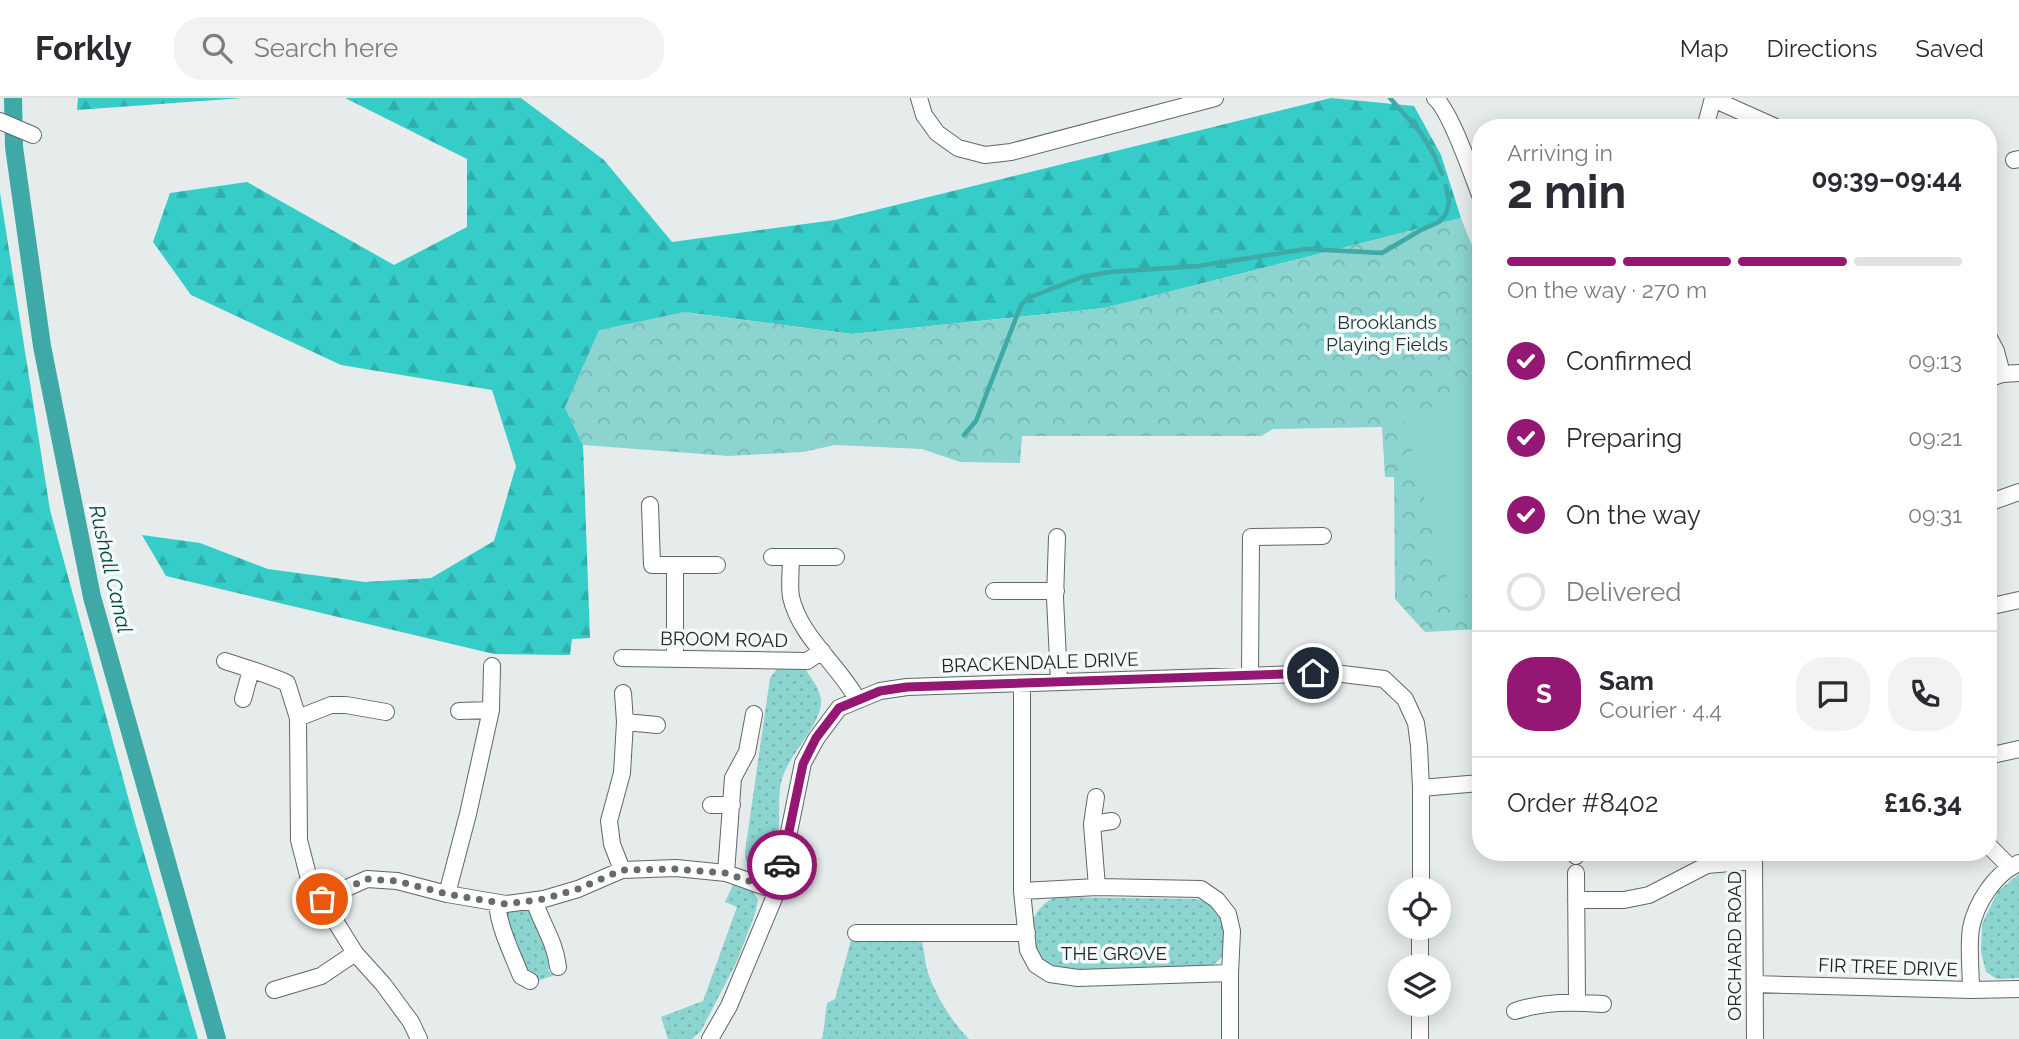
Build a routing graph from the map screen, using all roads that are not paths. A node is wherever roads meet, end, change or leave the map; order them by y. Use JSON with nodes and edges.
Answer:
{"nodes":[{"id":1,"x":919,"y":98,"type":"edge"},
{"id":2,"x":1215,"y":98,"type":"edge"},
{"id":3,"x":1435,"y":98,"type":"edge"},
{"id":4,"x":1713,"y":99,"type":"edge"},
{"id":5,"x":1707,"y":119,"type":"edge"},
{"id":6,"x":1758,"y":119,"type":"edge"},
{"id":7,"x":0,"y":121,"type":"edge"},
{"id":8,"x":33,"y":135,"type":"dead end"},
{"id":9,"x":1472,"y":175,"type":"edge"},
{"id":10,"x":1997,"y":353,"type":"edge"},
{"id":11,"x":2008,"y":377,"type":"edge"},
{"id":12,"x":2019,"y":492,"type":"edge"},
{"id":13,"x":1997,"y":500,"type":"edge"},
{"id":14,"x":650,"y":505,"type":"dead end"},
{"id":15,"x":1323,"y":536,"type":"dead end"},
{"id":16,"x":1057,"y":537,"type":"dead end"},
{"id":17,"x":836,"y":556,"type":"dead end"},
{"id":18,"x":772,"y":557,"type":"dead end"},
{"id":19,"x":791,"y":558,"type":"junction"},
{"id":20,"x":675,"y":565,"type":"junction"},
{"id":21,"x":717,"y":565,"type":"dead end"},
{"id":22,"x":994,"y":591,"type":"dead end"},
{"id":23,"x":1056,"y":591,"type":"junction"},
{"id":24,"x":2019,"y":600,"type":"edge"},
{"id":25,"x":1997,"y":605,"type":"edge"},
{"id":26,"x":822,"y":652,"type":"junction"},
{"id":27,"x":622,"y":658,"type":"dead end"},
{"id":28,"x":676,"y":659,"type":"junction"},
{"id":29,"x":225,"y":661,"type":"dead end"},
{"id":30,"x":492,"y":666,"type":"dead end"},
{"id":31,"x":251,"y":670,"type":"junction"},
{"id":32,"x":1250,"y":675,"type":"junction"},
{"id":33,"x":1059,"y":681,"type":"junction"},
{"id":34,"x":1022,"y":684,"type":"junction"},
{"id":35,"x":623,"y":693,"type":"dead end"},
{"id":36,"x":243,"y":699,"type":"dead end"},
{"id":37,"x":857,"y":699,"type":"junction"},
{"id":38,"x":460,"y":710,"type":"dead end"},
{"id":39,"x":491,"y":710,"type":"junction"},
{"id":40,"x":386,"y":712,"type":"dead end"},
{"id":41,"x":754,"y":714,"type":"dead end"},
{"id":42,"x":299,"y":718,"type":"junction"},
{"id":43,"x":625,"y":722,"type":"junction"},
{"id":44,"x":657,"y":725,"type":"dead end"},
{"id":45,"x":2019,"y":749,"type":"edge"},
{"id":46,"x":1997,"y":754,"type":"edge"},
{"id":47,"x":1472,"y":784,"type":"edge"},
{"id":48,"x":1421,"y":788,"type":"junction"},
{"id":49,"x":1096,"y":797,"type":"dead end"},
{"id":50,"x":711,"y":805,"type":"dead end"},
{"id":51,"x":732,"y":805,"type":"junction"},
{"id":52,"x":1112,"y":821,"type":"dead end"},
{"id":53,"x":1092,"y":824,"type":"junction"},
{"id":54,"x":1997,"y":852,"type":"edge"},
{"id":55,"x":1576,"y":861,"type":"edge"},
{"id":56,"x":1728,"y":861,"type":"edge"},
{"id":57,"x":1754,"y":861,"type":"edge"},
{"id":58,"x":2015,"y":865,"type":"edge"},
{"id":59,"x":622,"y":870,"type":"junction"},
{"id":60,"x":726,"y":873,"type":"junction"},
{"id":61,"x":1420,"y":877,"type":"edge"},
{"id":62,"x":1097,"y":887,"type":"junction"},
{"id":63,"x":777,"y":891,"type":"junction"},
{"id":64,"x":1022,"y":891,"type":"junction"},
{"id":65,"x":447,"y":894,"type":"junction"},
{"id":66,"x":322,"y":899,"type":"junction"},
{"id":67,"x":534,"y":900,"type":"junction"},
{"id":68,"x":1576,"y":900,"type":"junction"},
{"id":69,"x":497,"y":903,"type":"junction"},
{"id":70,"x":856,"y":933,"type":"dead end"},
{"id":71,"x":1027,"y":933,"type":"junction"},
{"id":72,"x":355,"y":953,"type":"junction"},
{"id":73,"x":558,"y":967,"type":"dead end"},
{"id":74,"x":1230,"y":973,"type":"junction"},
{"id":75,"x":530,"y":981,"type":"dead end"},
{"id":76,"x":1755,"y":984,"type":"junction"},
{"id":77,"x":2019,"y":989,"type":"edge"},
{"id":78,"x":274,"y":990,"type":"dead end"},
{"id":79,"x":1971,"y":990,"type":"junction"},
{"id":80,"x":1577,"y":1002,"type":"junction"},
{"id":81,"x":1603,"y":1003,"type":"dead end"},
{"id":82,"x":1515,"y":1011,"type":"dead end"},
{"id":83,"x":1420,"y":1017,"type":"edge"},
{"id":84,"x":419,"y":1039,"type":"edge"},
{"id":85,"x":710,"y":1039,"type":"edge"},
{"id":86,"x":1230,"y":1039,"type":"edge"},
{"id":87,"x":1420,"y":1039,"type":"edge"},
{"id":88,"x":1755,"y":1039,"type":"edge"}],
"edges":[{"from":1,"to":2,"type":"street"},
{"from":3,"to":9,"type":"street"},
{"from":4,"to":5,"type":"street"},
{"from":4,"to":6,"type":"street"},
{"from":7,"to":8,"type":"street"},
{"from":10,"to":11,"type":"street"},
{"from":12,"to":13,"type":"street"},
{"from":14,"to":20,"type":"street"},
{"from":15,"to":32,"type":"street"},
{"from":16,"to":23,"type":"street"},
{"from":17,"to":19,"type":"street"},
{"from":18,"to":19,"type":"street"},
{"from":19,"to":26,"type":"street","name":"BROOM ROAD"},
{"from":20,"to":21,"type":"street"},
{"from":20,"to":28,"type":"street"},
{"from":22,"to":23,"type":"street"},
{"from":23,"to":33,"type":"street"},
{"from":24,"to":25,"type":"street"},
{"from":26,"to":28,"type":"street","name":"BROOM ROAD"},
{"from":26,"to":37,"type":"street","name":"BROOM ROAD"},
{"from":27,"to":28,"type":"street","name":"BROOM ROAD"},
{"from":29,"to":31,"type":"street"},
{"from":30,"to":39,"type":"street"},
{"from":31,"to":36,"type":"street"},
{"from":31,"to":42,"type":"street"},
{"from":32,"to":33,"type":"street","name":"BRACKENDALE DRIVE"},
{"from":32,"to":48,"type":"street","name":"BRACKENDALE DRIVE"},
{"from":33,"to":34,"type":"street","name":"BRACKENDALE DRIVE"},
{"from":34,"to":37,"type":"street","name":"BRACKENDALE DRIVE"},
{"from":34,"to":64,"type":"street","name":"THE GROVE"},
{"from":35,"to":43,"type":"street"},
{"from":37,"to":63,"type":"street","name":"BRACKENDALE DRIVE"},
{"from":38,"to":39,"type":"street"},
{"from":39,"to":65,"type":"street"},
{"from":40,"to":42,"type":"street"},
{"from":41,"to":51,"type":"street"},
{"from":42,"to":66,"type":"street"},
{"from":43,"to":44,"type":"street"},
{"from":43,"to":59,"type":"street"},
{"from":45,"to":46,"type":"street"},
{"from":47,"to":48,"type":"street"},
{"from":48,"to":61,"type":"street","name":"BRACKENDALE DRIVE"},
{"from":49,"to":53,"type":"street"},
{"from":50,"to":51,"type":"street"},
{"from":51,"to":60,"type":"street"},
{"from":52,"to":53,"type":"street"},
{"from":53,"to":62,"type":"street"},
{"from":54,"to":58,"type":"street"},
{"from":55,"to":68,"type":"street"},
{"from":56,"to":68,"type":"street"},
{"from":57,"to":76,"type":"street","name":"ORCHARD ROAD"},
{"from":58,"to":79,"type":"street"},
{"from":59,"to":60,"type":"street"},
{"from":59,"to":67,"type":"street"},
{"from":60,"to":63,"type":"street"},
{"from":62,"to":64,"type":"street"},
{"from":62,"to":74,"type":"street"},
{"from":63,"to":85,"type":"street","name":"BRACKENDALE DRIVE"},
{"from":64,"to":71,"type":"street","name":"THE GROVE"},
{"from":65,"to":66,"type":"street"},
{"from":65,"to":69,"type":"street"},
{"from":66,"to":72,"type":"street"},
{"from":67,"to":69,"type":"street"},
{"from":67,"to":73,"type":"street"},
{"from":68,"to":80,"type":"street"},
{"from":69,"to":75,"type":"street"},
{"from":70,"to":71,"type":"street"},
{"from":71,"to":74,"type":"street","name":"THE GROVE"},
{"from":72,"to":78,"type":"street"},
{"from":72,"to":84,"type":"street"},
{"from":74,"to":86,"type":"street"},
{"from":76,"to":79,"type":"street","name":"FIR TREE DRIVE"},
{"from":76,"to":88,"type":"street","name":"ORCHARD ROAD"},
{"from":77,"to":79,"type":"street","name":"FIR TREE DRIVE"},
{"from":80,"to":81,"type":"street"},
{"from":80,"to":82,"type":"street"},
{"from":83,"to":87,"type":"street"}]}
